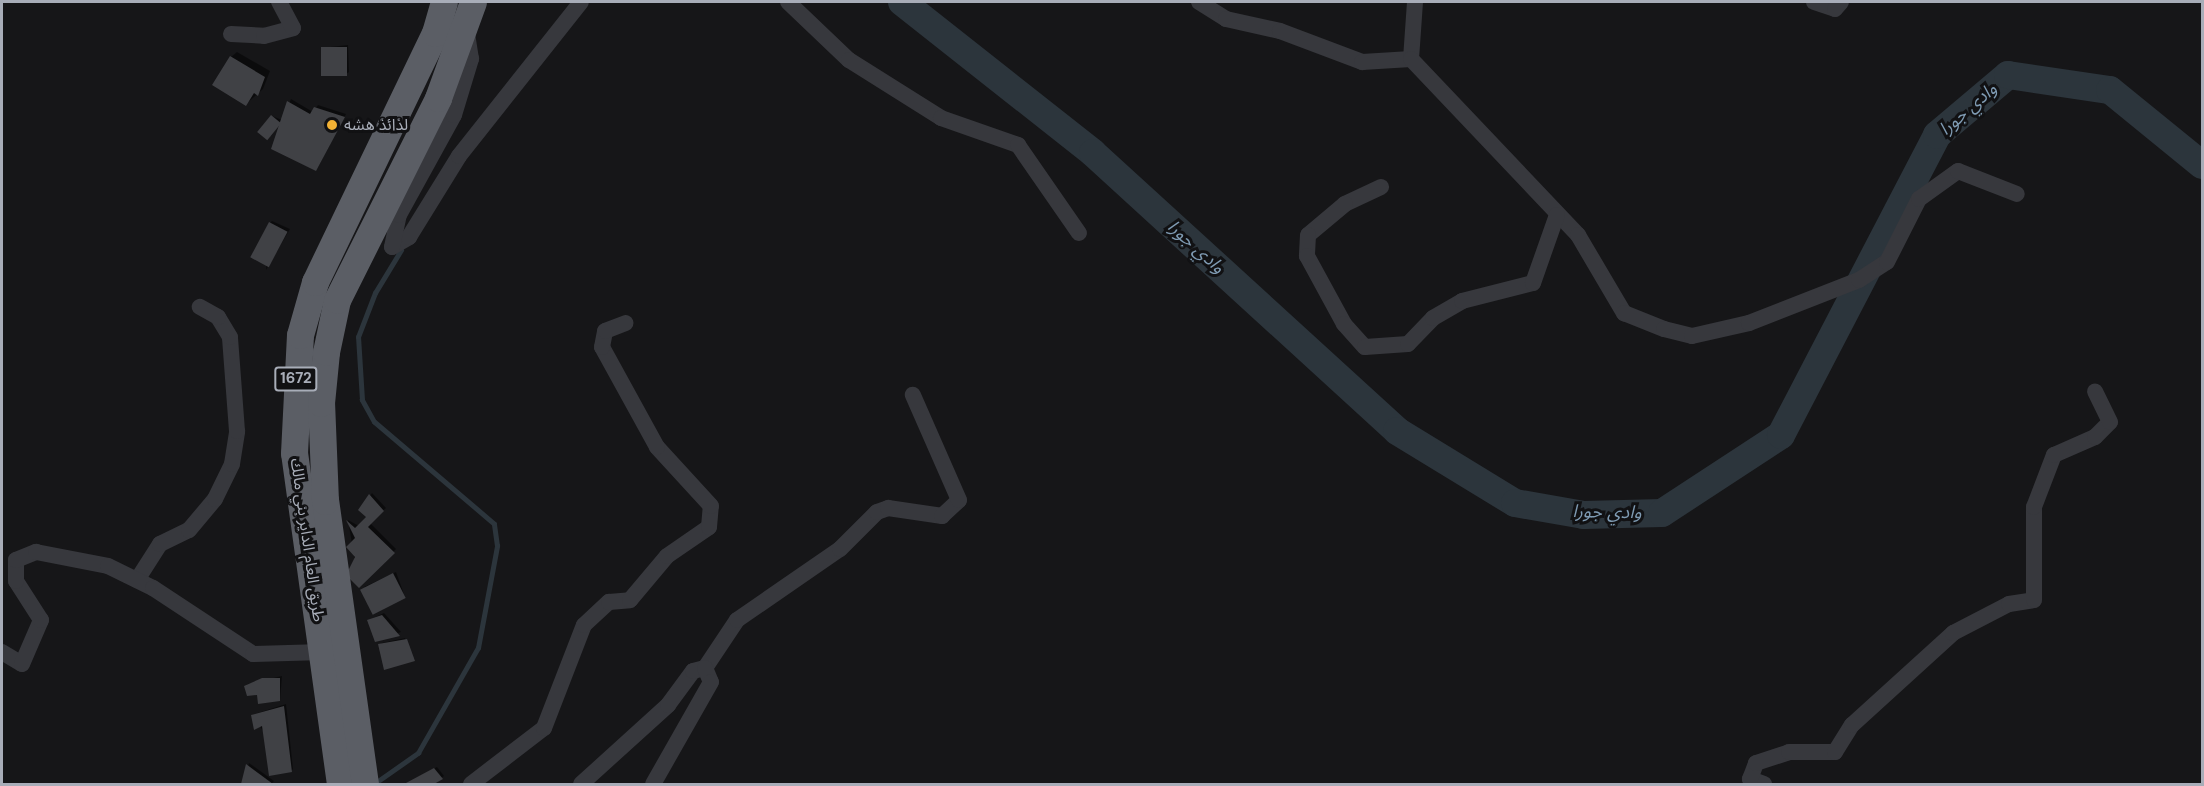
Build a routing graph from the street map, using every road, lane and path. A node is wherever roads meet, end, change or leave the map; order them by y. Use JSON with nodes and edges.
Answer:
{"nodes":[{"id":1,"x":279,"y":2,"type":"edge"},
{"id":2,"x":444,"y":2,"type":"edge"},
{"id":3,"x":581,"y":2,"type":"edge"},
{"id":4,"x":788,"y":2,"type":"edge"},
{"id":5,"x":1199,"y":2,"type":"edge"},
{"id":6,"x":1415,"y":2,"type":"edge"},
{"id":7,"x":1814,"y":2,"type":"edge"},
{"id":8,"x":1841,"y":2,"type":"edge"},
{"id":9,"x":469,"y":14,"type":"edge"},
{"id":10,"x":231,"y":34,"type":"dead end"},
{"id":11,"x":1411,"y":59,"type":"junction"},
{"id":12,"x":1381,"y":187,"type":"dead end"},
{"id":13,"x":2018,"y":194,"type":"dead end"},
{"id":14,"x":1557,"y":215,"type":"junction"},
{"id":15,"x":1079,"y":233,"type":"dead end"},
{"id":16,"x":200,"y":307,"type":"dead end"},
{"id":17,"x":626,"y":323,"type":"dead end"},
{"id":18,"x":2095,"y":391,"type":"dead end"},
{"id":19,"x":913,"y":395,"type":"dead end"},
{"id":20,"x":137,"y":580,"type":"junction"},
{"id":21,"x":2,"y":652,"type":"edge"},
{"id":22,"x":323,"y":652,"type":"junction"},
{"id":23,"x":705,"y":668,"type":"junction"},
{"id":24,"x":340,"y":784,"type":"edge"},
{"id":25,"x":365,"y":784,"type":"edge"},
{"id":26,"x":471,"y":784,"type":"edge"},
{"id":27,"x":581,"y":784,"type":"edge"},
{"id":28,"x":653,"y":784,"type":"edge"},
{"id":29,"x":1764,"y":784,"type":"edge"}],
"edges":[{"from":1,"to":10,"type":"street"},
{"from":2,"to":22,"type":"highway","name":"طريق العام الداير بني مالك","number":"1672"},
{"from":3,"to":9,"type":"street"},
{"from":4,"to":15,"type":"street"},
{"from":5,"to":11,"type":"street"},
{"from":6,"to":11,"type":"street"},
{"from":7,"to":8,"type":"street"},
{"from":9,"to":25,"type":"highway","name":"طريق العام الداير بني مالك","number":"1672"},
{"from":11,"to":14,"type":"street"},
{"from":12,"to":14,"type":"street"},
{"from":13,"to":14,"type":"street"},
{"from":16,"to":20,"type":"street"},
{"from":17,"to":26,"type":"street"},
{"from":18,"to":29,"type":"street"},
{"from":19,"to":23,"type":"street"},
{"from":20,"to":21,"type":"street"},
{"from":20,"to":22,"type":"street"},
{"from":22,"to":24,"type":"highway","name":"طريق العام الداير بني مالك","number":"1672"},
{"from":23,"to":27,"type":"street"},
{"from":23,"to":28,"type":"street"}]}
